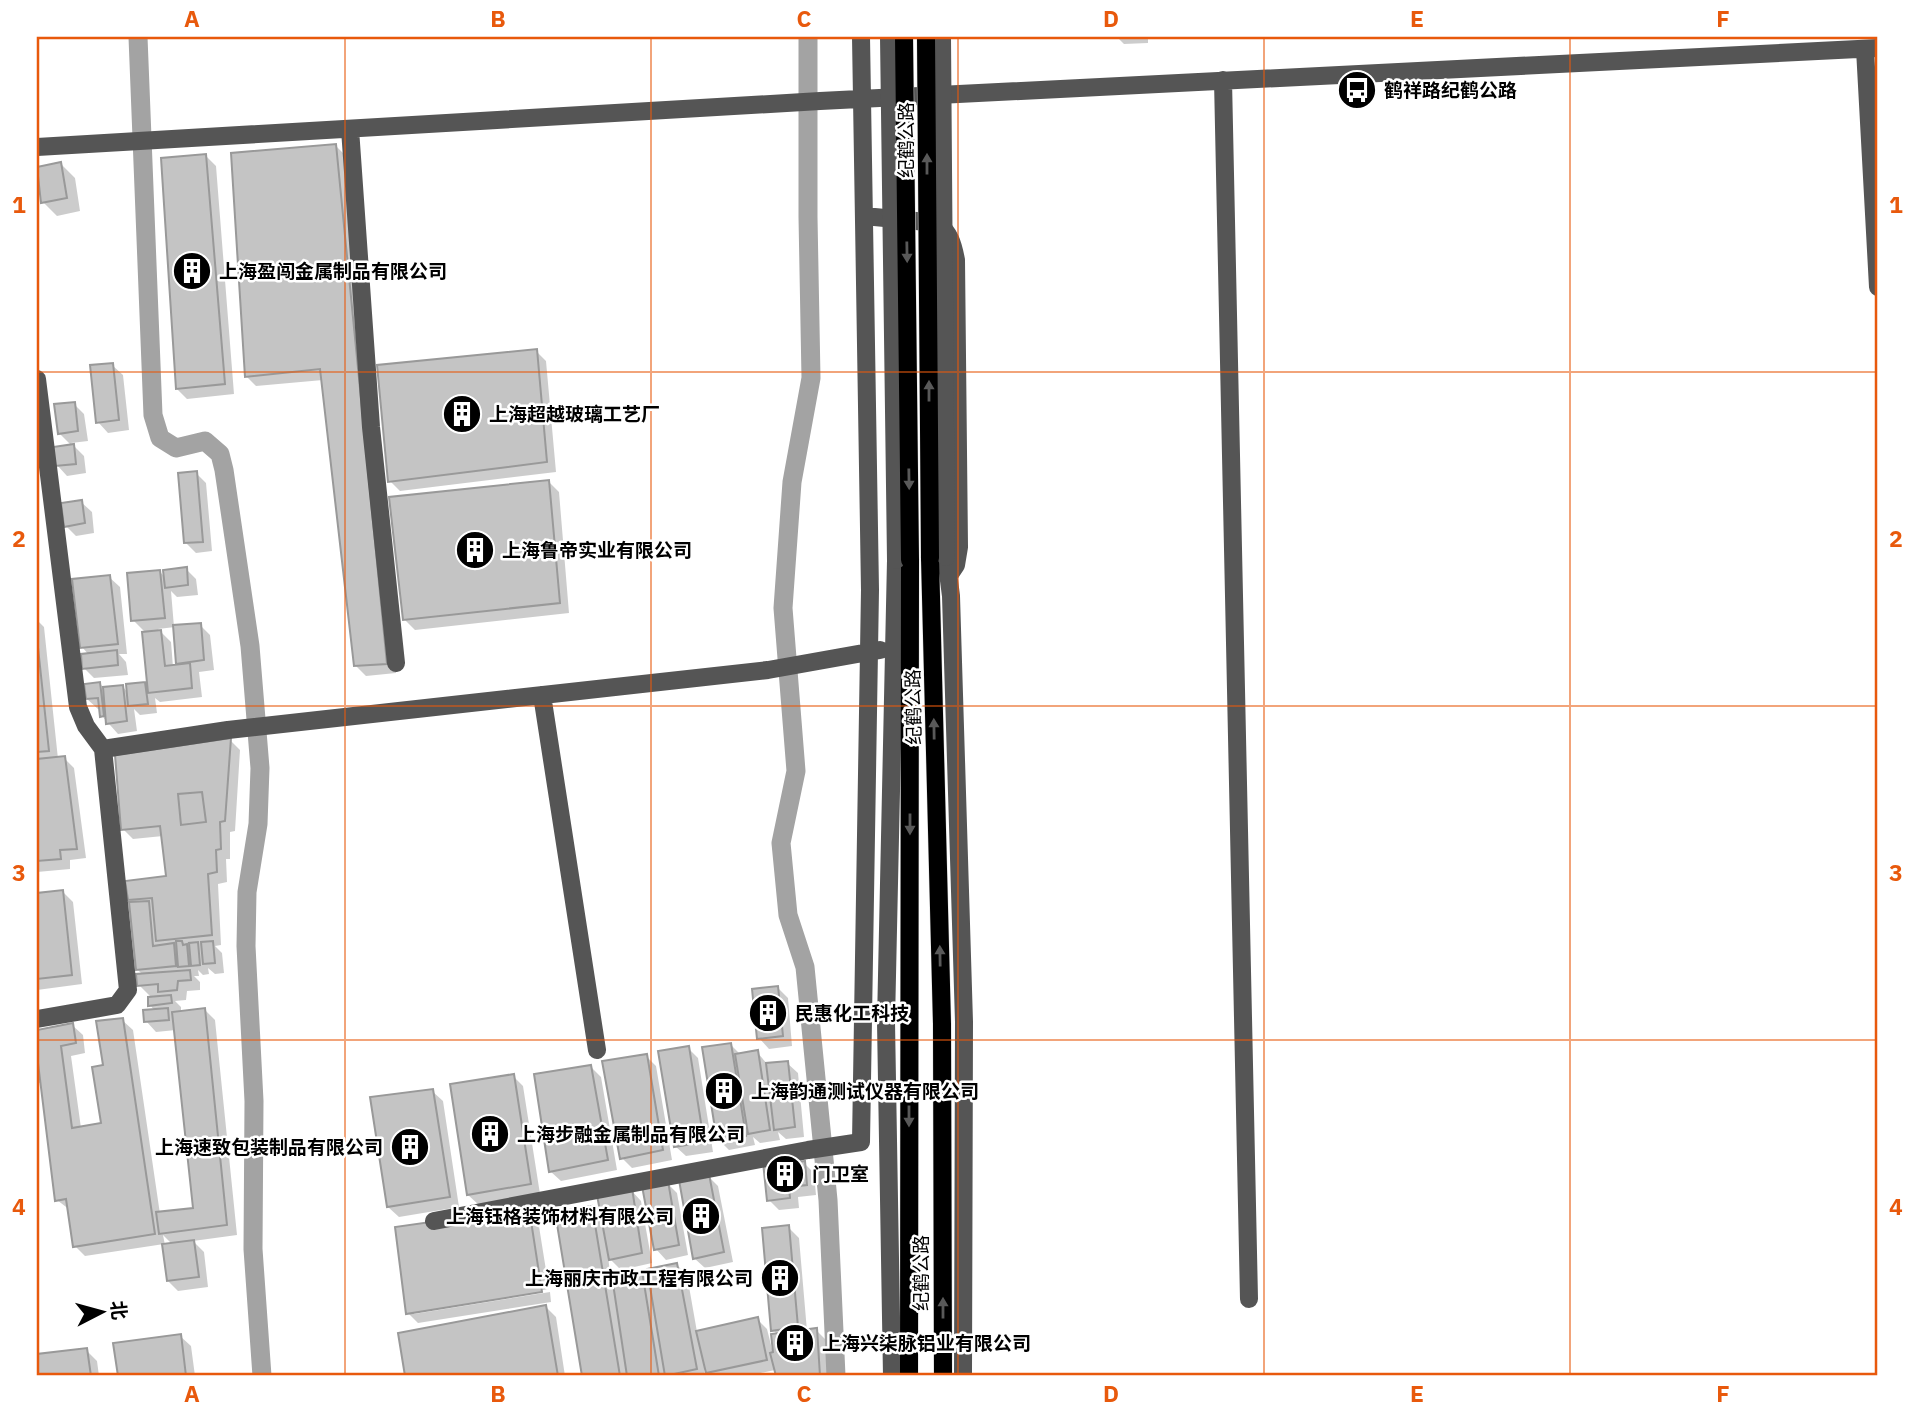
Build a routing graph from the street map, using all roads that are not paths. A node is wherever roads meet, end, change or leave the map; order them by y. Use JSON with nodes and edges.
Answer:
{"nodes":[{"id":1,"x":861,"y":37,"type":"edge"},
{"id":2,"x":889,"y":37,"type":"edge"},
{"id":3,"x":904,"y":37,"type":"edge"},
{"id":4,"x":926,"y":37,"type":"edge"},
{"id":5,"x":942,"y":37,"type":"edge"},
{"id":6,"x":1871,"y":49,"type":"edge"},
{"id":7,"x":1223,"y":80,"type":"junction"},
{"id":8,"x":862,"y":99,"type":"junction"},
{"id":9,"x":349,"y":129,"type":"junction"},
{"id":10,"x":37,"y":147,"type":"edge"},
{"id":11,"x":864,"y":216,"type":"junction"},
{"id":12,"x":1878,"y":287,"type":"edge"},
{"id":13,"x":37,"y":379,"type":"edge"},
{"id":14,"x":938,"y":557,"type":"junction"},
{"id":15,"x":903,"y":560,"type":"junction"},
{"id":16,"x":948,"y":577,"type":"junction"},
{"id":17,"x":903,"y":648,"type":"junction"},
{"id":18,"x":869,"y":652,"type":"junction"},
{"id":19,"x":396,"y":663,"type":"dead end"},
{"id":20,"x":542,"y":695,"type":"junction"},
{"id":21,"x":103,"y":749,"type":"junction"},
{"id":22,"x":37,"y":1019,"type":"edge"},
{"id":23,"x":597,"y":1050,"type":"dead end"},
{"id":24,"x":435,"y":1221,"type":"dead end"},
{"id":25,"x":1249,"y":1299,"type":"dead end"},
{"id":26,"x":892,"y":1376,"type":"edge"},
{"id":27,"x":909,"y":1376,"type":"edge"},
{"id":28,"x":943,"y":1376,"type":"edge"},
{"id":29,"x":963,"y":1376,"type":"edge"}],
"edges":[{"from":1,"to":8,"type":"street"},
{"from":2,"to":15,"type":"street","bridge":true},
{"from":3,"to":15,"type":"main road","name":"纪鹤公路","one_way":true,"bridge":true},
{"from":14,"to":4,"type":"main road","name":"纪鹤公路","one_way":true,"bridge":true},
{"from":5,"to":14,"type":"street","bridge":true},
{"from":6,"to":7,"type":"street"},
{"from":6,"to":12,"type":"street"},
{"from":7,"to":8,"type":"street"},
{"from":7,"to":25,"type":"street"},
{"from":8,"to":9,"type":"street"},
{"from":8,"to":11,"type":"street"},
{"from":9,"to":10,"type":"street"},
{"from":9,"to":19,"type":"street"},
{"from":11,"to":16,"type":"street"},
{"from":11,"to":18,"type":"street"},
{"from":13,"to":21,"type":"street"},
{"from":14,"to":16,"type":"street"},
{"from":28,"to":14,"type":"main road","name":"纪鹤公路","one_way":true},
{"from":15,"to":17,"type":"main road","name":"纪鹤公路"},
{"from":16,"to":29,"type":"street"},
{"from":17,"to":18,"type":"street"},
{"from":17,"to":26,"type":"street"},
{"from":17,"to":27,"type":"main road","name":"纪鹤公路","one_way":true},
{"from":18,"to":20,"type":"street"},
{"from":18,"to":24,"type":"street"},
{"from":20,"to":21,"type":"street"},
{"from":20,"to":23,"type":"street"},
{"from":21,"to":22,"type":"street"}]}
